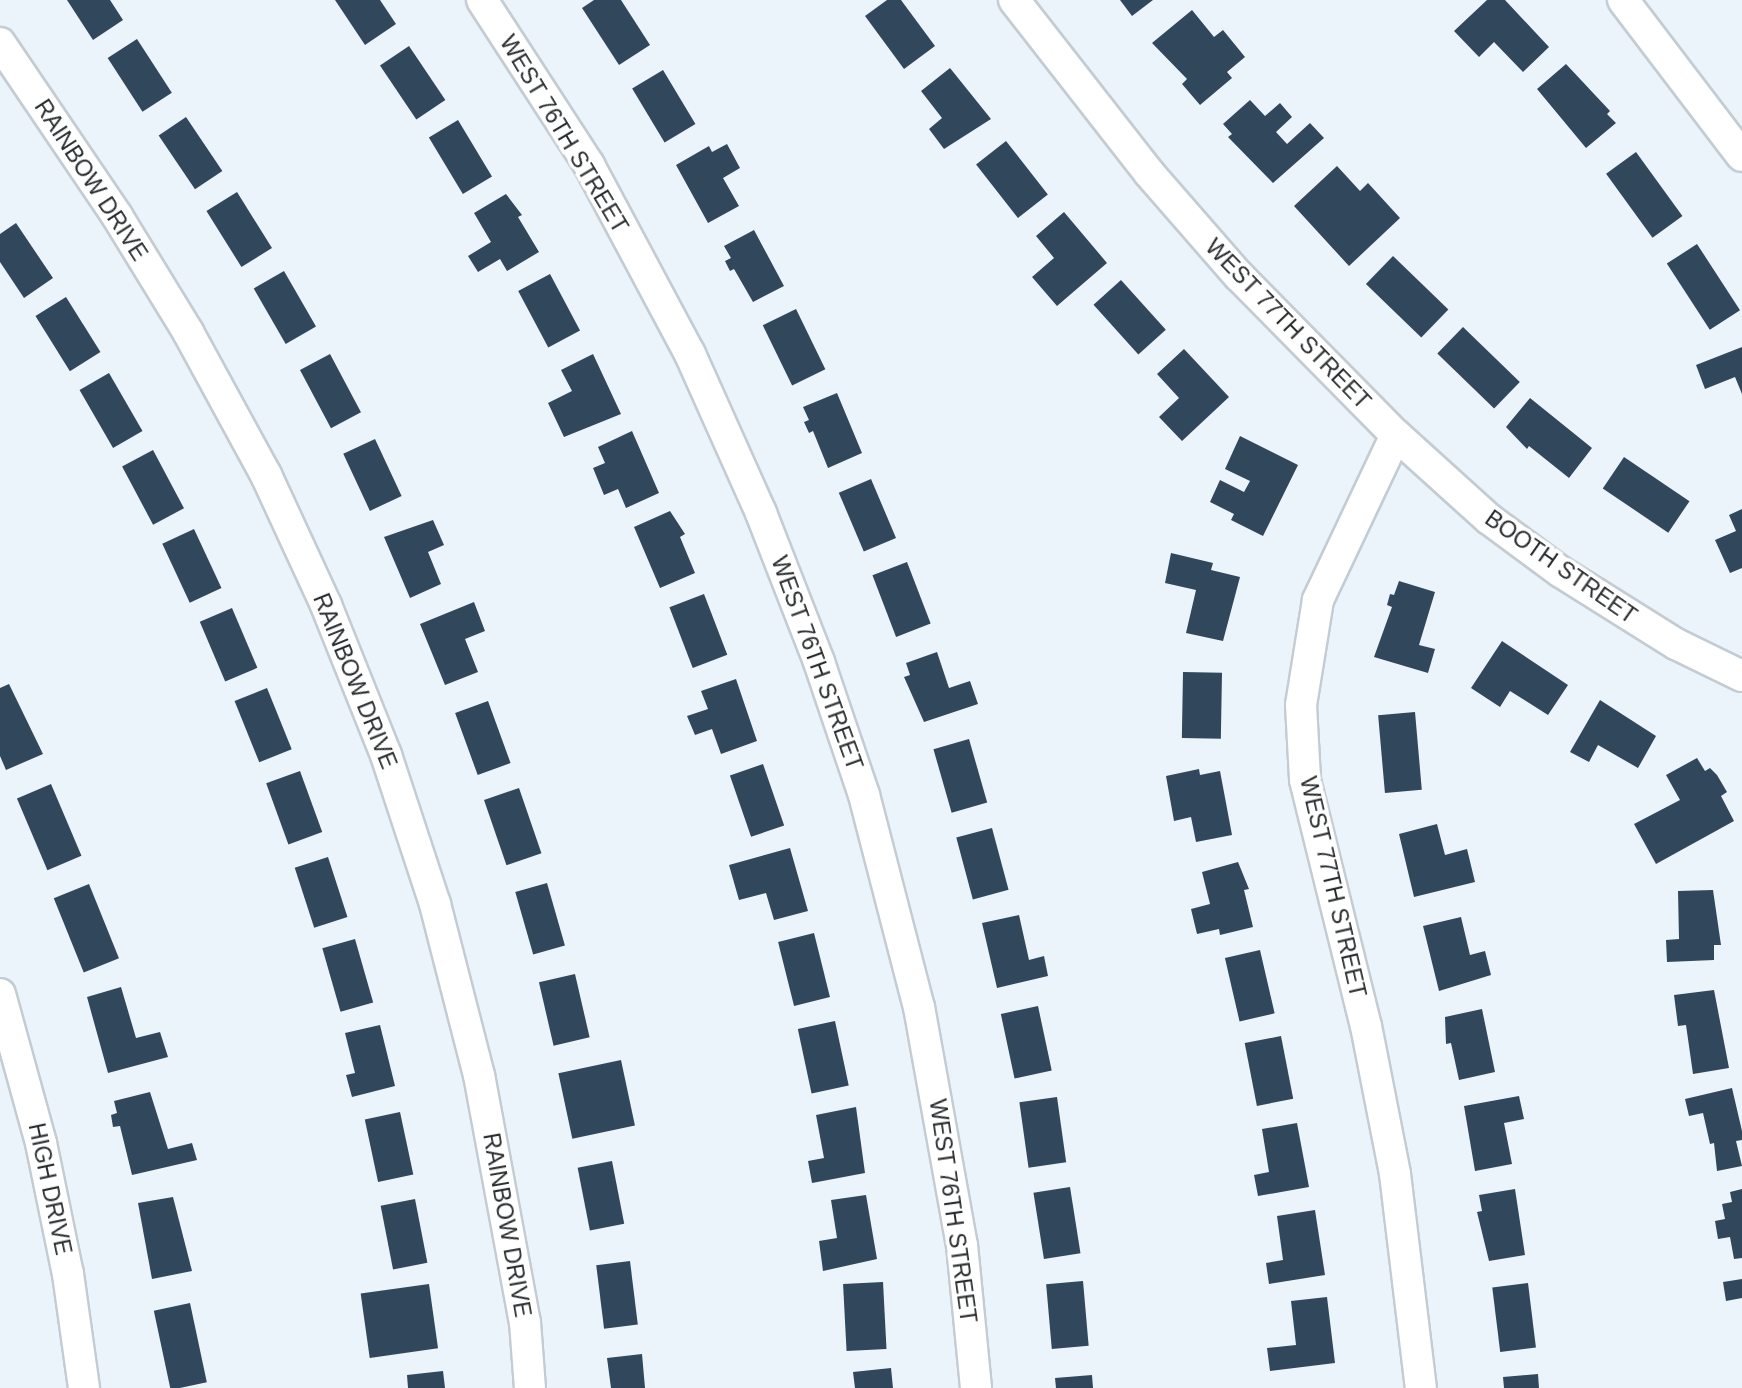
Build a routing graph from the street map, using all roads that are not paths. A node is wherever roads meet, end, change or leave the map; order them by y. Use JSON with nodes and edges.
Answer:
{"nodes":[{"id":1,"x":482,"y":0,"type":"edge"},
{"id":2,"x":1014,"y":0,"type":"edge"},
{"id":3,"x":1623,"y":0,"type":"edge"},
{"id":4,"x":0,"y":43,"type":"edge"},
{"id":5,"x":1742,"y":156,"type":"edge"},
{"id":6,"x":1396,"y":435,"type":"junction"},
{"id":7,"x":1742,"y":676,"type":"edge"},
{"id":8,"x":0,"y":993,"type":"edge"},
{"id":9,"x":84,"y":1388,"type":"edge"},
{"id":10,"x":530,"y":1388,"type":"edge"},
{"id":11,"x":976,"y":1388,"type":"edge"},
{"id":12,"x":1421,"y":1388,"type":"edge"}],
"edges":[{"from":1,"to":11,"type":"street","name":"WEST 76TH STREET"},
{"from":2,"to":6,"type":"street","name":"WEST 77TH STREET"},
{"from":3,"to":5,"type":"street"},
{"from":4,"to":10,"type":"street","name":"RAINBOW DRIVE"},
{"from":6,"to":7,"type":"street","name":"BOOTH STREET"},
{"from":6,"to":12,"type":"street","name":"WEST 77TH STREET"},
{"from":8,"to":9,"type":"street","name":"HIGH DRIVE"}]}
